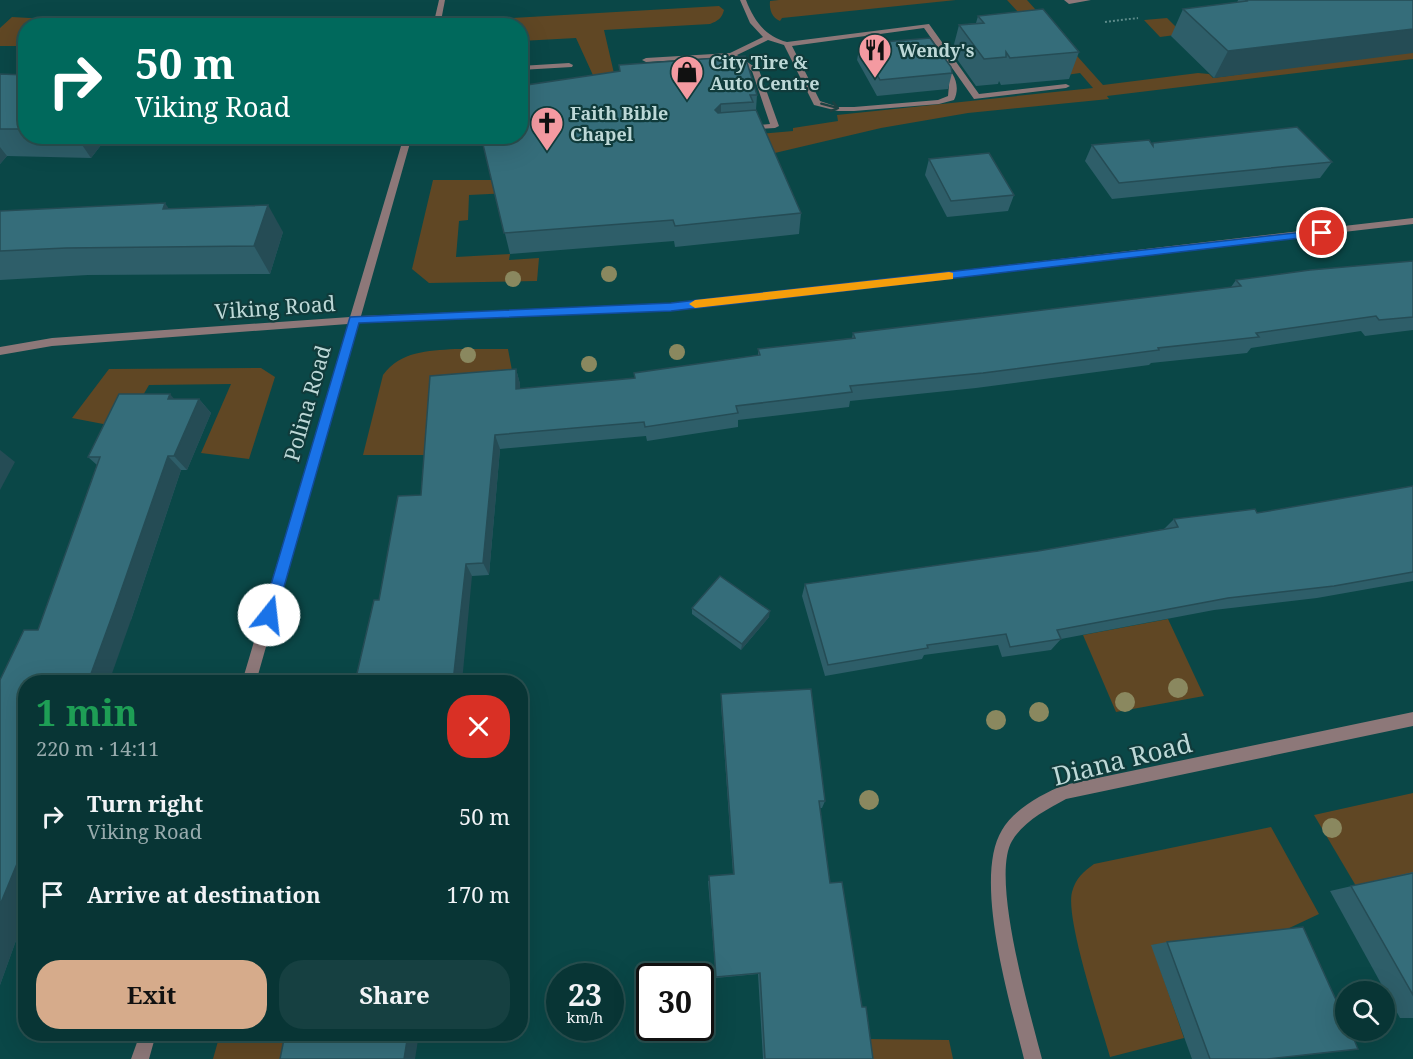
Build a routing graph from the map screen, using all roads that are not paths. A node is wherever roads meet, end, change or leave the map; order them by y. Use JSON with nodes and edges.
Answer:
{"nodes":[{"id":1,"x":442,"y":0,"type":"edge"},
{"id":2,"x":743,"y":0,"type":"edge"},
{"id":3,"x":1067,"y":0,"type":"edge"},
{"id":4,"x":1088,"y":0,"type":"edge"},
{"id":5,"x":438,"y":18,"type":"edge"},
{"id":6,"x":913,"y":27,"type":"junction"},
{"id":7,"x":919,"y":36,"type":"edge"},
{"id":8,"x":767,"y":38,"type":"junction"},
{"id":9,"x":787,"y":44,"type":"junction"},
{"id":10,"x":731,"y":55,"type":"junction"},
{"id":11,"x":646,"y":60,"type":"dead end"},
{"id":12,"x":939,"y":63,"type":"edge"},
{"id":13,"x":568,"y":65,"type":"dead end"},
{"id":14,"x":528,"y":68,"type":"edge"},
{"id":15,"x":1066,"y":87,"type":"edge"},
{"id":16,"x":742,"y":128,"type":"edge"},
{"id":17,"x":406,"y":144,"type":"edge"},
{"id":18,"x":1413,"y":221,"type":"edge"},
{"id":19,"x":354,"y":320,"type":"junction"},
{"id":20,"x":0,"y":351,"type":"edge"},
{"id":21,"x":251,"y":675,"type":"edge"},
{"id":22,"x":1413,"y":719,"type":"edge"},
{"id":23,"x":146,"y":1041,"type":"edge"},
{"id":24,"x":141,"y":1059,"type":"edge"},
{"id":25,"x":1033,"y":1059,"type":"edge"}],
"edges":[{"from":1,"to":5,"type":"street"},
{"from":2,"to":8,"type":"street"},
{"from":3,"to":4,"type":"street"},
{"from":6,"to":7,"type":"street"},
{"from":6,"to":9,"type":"street"},
{"from":6,"to":15,"type":"street"},
{"from":8,"to":9,"type":"street"},
{"from":8,"to":10,"type":"street"},
{"from":9,"to":12,"type":"street","one_way":true},
{"from":10,"to":11,"type":"street"},
{"from":10,"to":16,"type":"street"},
{"from":13,"to":14,"type":"street"},
{"from":17,"to":19,"type":"street","name":"Polina Road"},
{"from":18,"to":19,"type":"street","name":"Viking Road"},
{"from":19,"to":20,"type":"street","name":"Viking Road"},
{"from":19,"to":21,"type":"street","name":"Polina Road"},
{"from":22,"to":25,"type":"street","name":"Diana Road"},
{"from":23,"to":24,"type":"street"}]}
